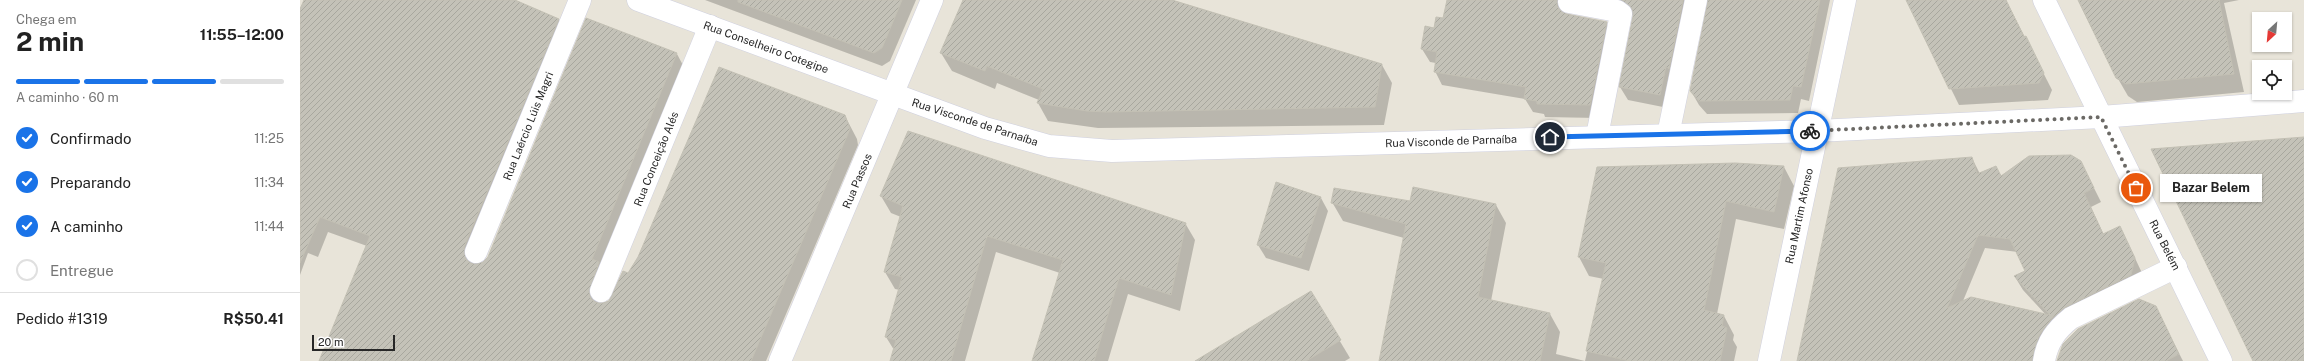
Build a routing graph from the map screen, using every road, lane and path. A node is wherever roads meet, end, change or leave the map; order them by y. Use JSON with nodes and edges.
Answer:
{"nodes":[{"id":1,"x":580,"y":0,"type":"edge"},
{"id":2,"x":638,"y":0,"type":"edge"},
{"id":3,"x":932,"y":0,"type":"edge"},
{"id":4,"x":1696,"y":0,"type":"edge"},
{"id":5,"x":1845,"y":0,"type":"edge"},
{"id":6,"x":2044,"y":0,"type":"edge"},
{"id":7,"x":1569,"y":2,"type":"dead end"},
{"id":8,"x":710,"y":26,"type":"junction"},
{"id":9,"x":893,"y":94,"type":"junction"},
{"id":10,"x":2304,"y":101,"type":"edge"},
{"id":11,"x":2101,"y":117,"type":"junction"},
{"id":12,"x":1817,"y":131,"type":"junction"},
{"id":13,"x":1668,"y":135,"type":"junction"},
{"id":14,"x":1597,"y":136,"type":"junction"},
{"id":15,"x":476,"y":252,"type":"dead end"},
{"id":16,"x":2176,"y":267,"type":"junction"},
{"id":17,"x":601,"y":291,"type":"dead end"},
{"id":18,"x":780,"y":361,"type":"edge"},
{"id":19,"x":1769,"y":361,"type":"edge"},
{"id":20,"x":2044,"y":361,"type":"edge"},
{"id":21,"x":2220,"y":361,"type":"edge"}],
"edges":[{"from":1,"to":15,"type":"street","name":"Rua Laércio Lúis Magri"},
{"from":2,"to":8,"type":"street","name":"Rua Conselheiro Cotegipe"},
{"from":3,"to":9,"type":"street","name":"Rua Passos"},
{"from":4,"to":13,"type":"street"},
{"from":5,"to":12,"type":"street","name":"Rua Martim Afonso"},
{"from":6,"to":11,"type":"street","name":"Rua Belém"},
{"from":7,"to":14,"type":"street"},
{"from":8,"to":9,"type":"street","name":"Rua Conselheiro Cotegipe"},
{"from":8,"to":17,"type":"street","name":"Rua Conceição Alés"},
{"from":9,"to":14,"type":"street","name":"Rua Visconde de Parnaíba"},
{"from":9,"to":18,"type":"street","name":"Rua Passos"},
{"from":10,"to":11,"type":"street","name":"Rua Visconde de Parnaíba"},
{"from":11,"to":12,"type":"street","name":"Rua Visconde de Parnaíba"},
{"from":11,"to":16,"type":"street","name":"Rua Belém"},
{"from":12,"to":13,"type":"street","name":"Rua Visconde de Parnaíba"},
{"from":12,"to":19,"type":"street","name":"Rua Martim Afonso"},
{"from":13,"to":14,"type":"street","name":"Rua Visconde de Parnaíba"},
{"from":16,"to":20,"type":"street"},
{"from":16,"to":21,"type":"street","name":"Rua Belém"}]}
